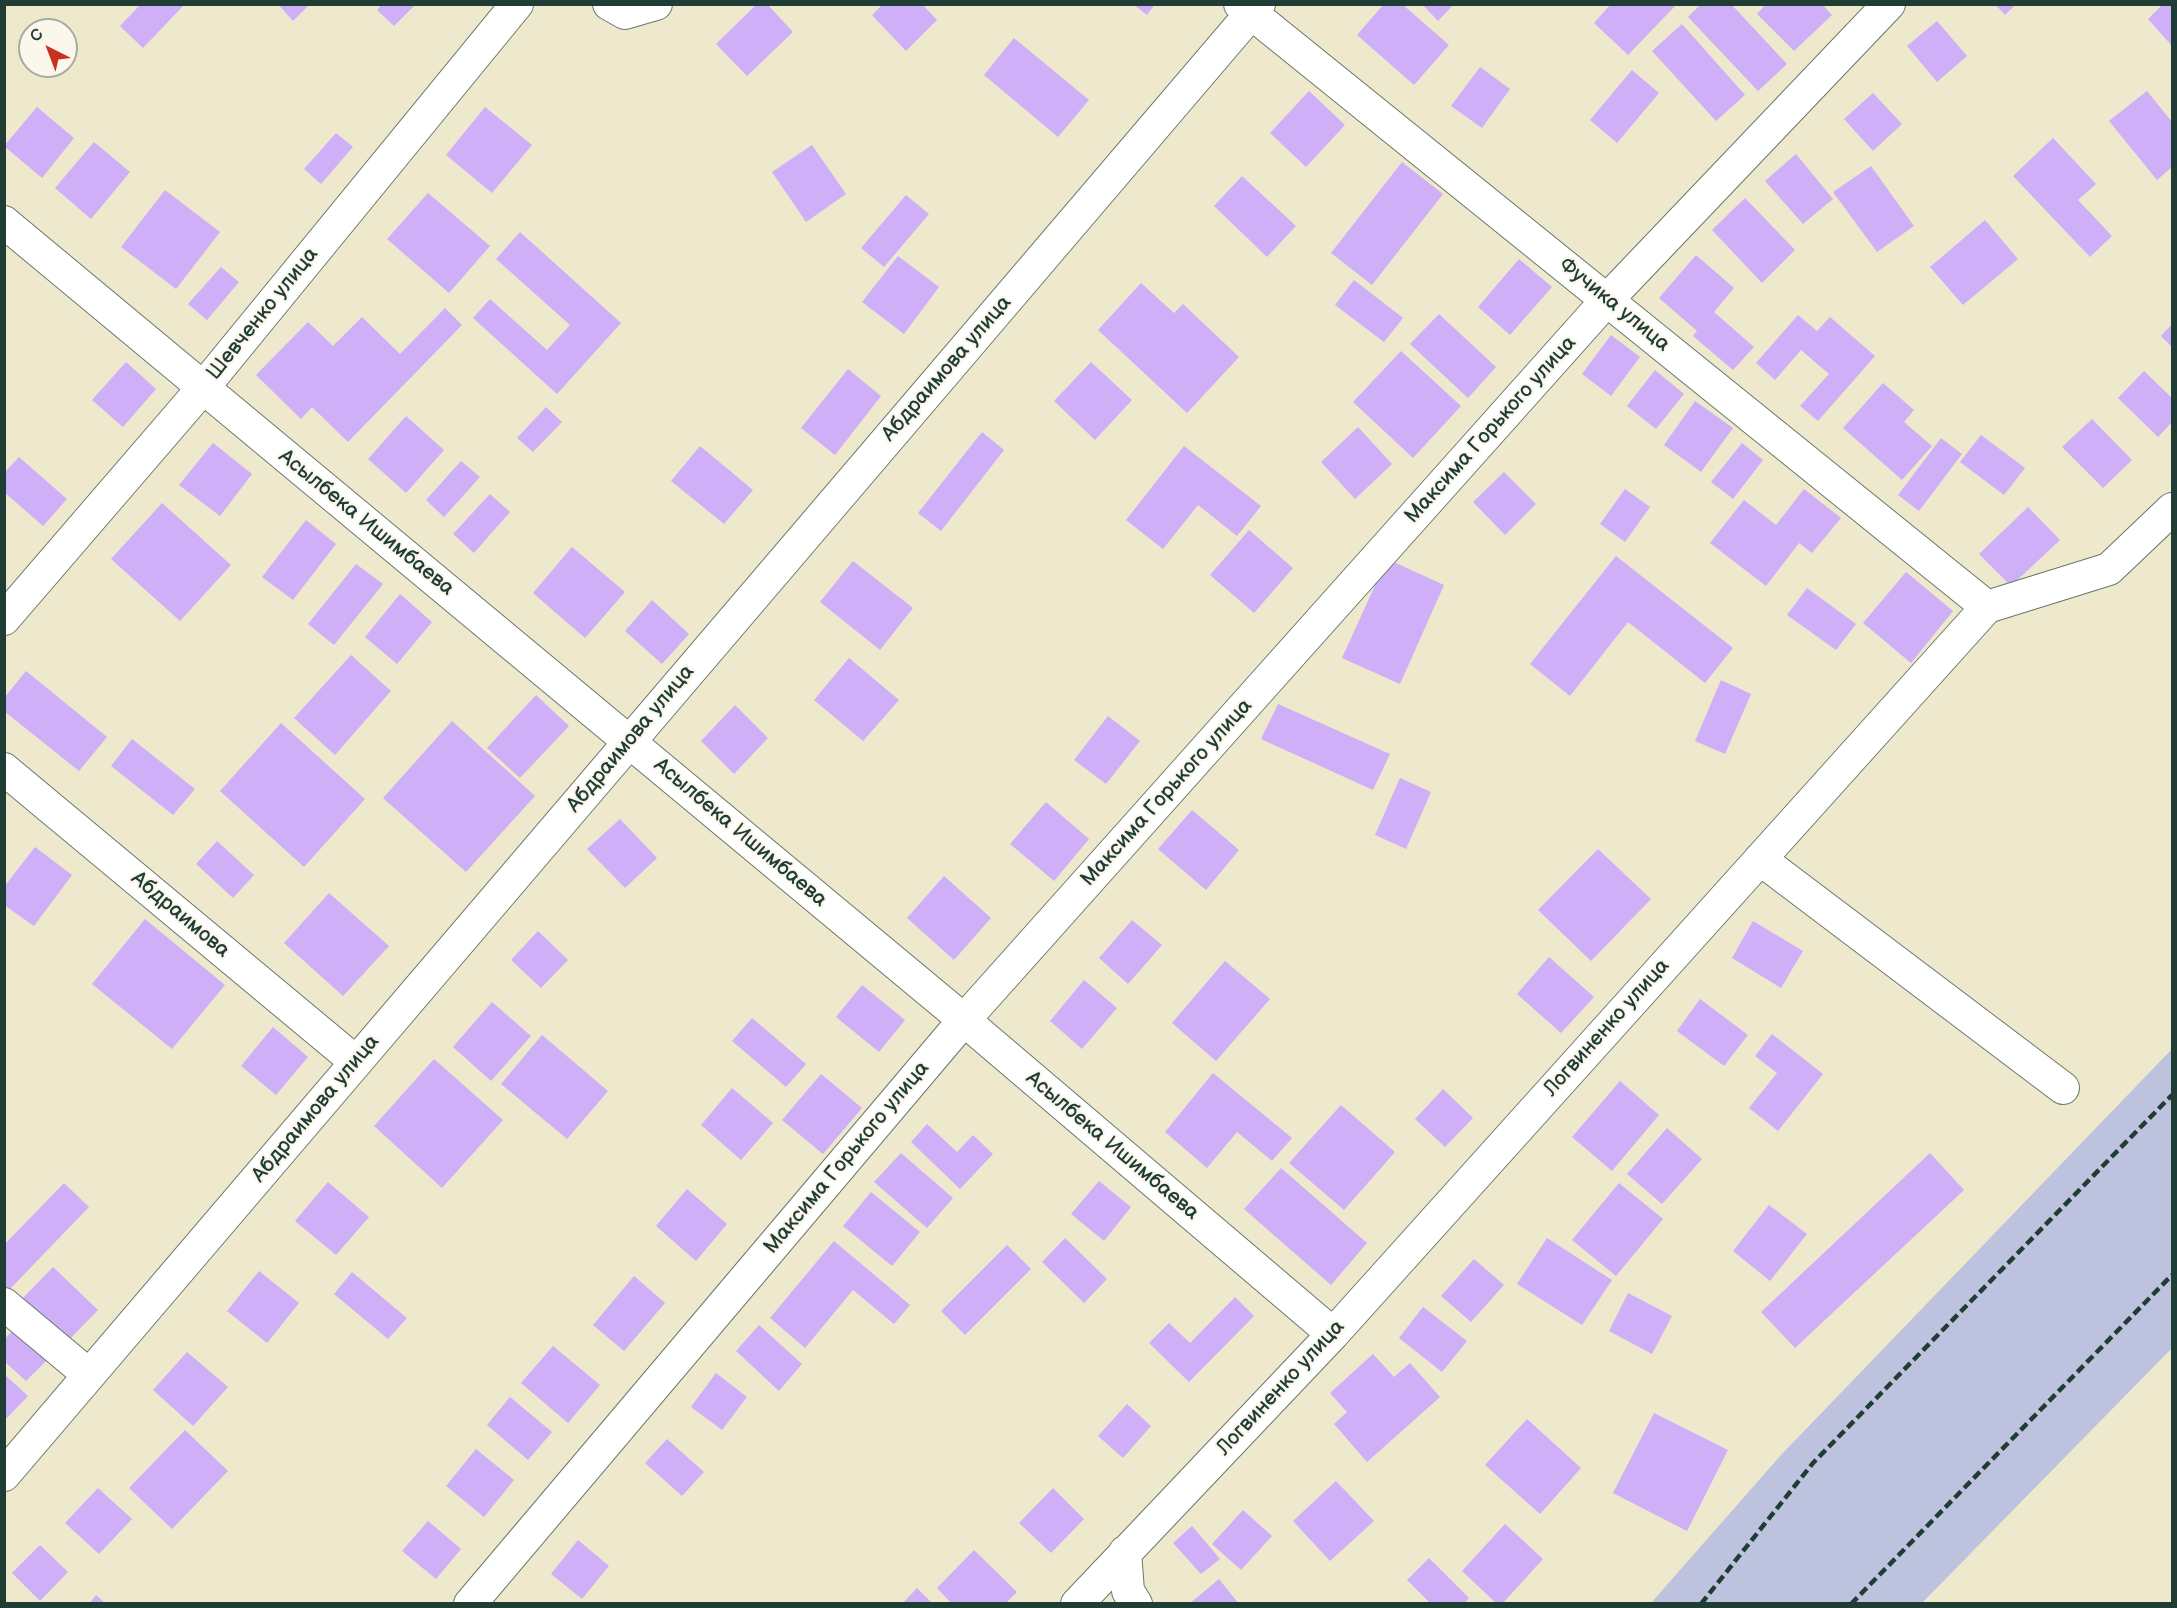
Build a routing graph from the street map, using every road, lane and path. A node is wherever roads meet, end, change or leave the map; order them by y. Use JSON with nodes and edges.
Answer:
{"nodes":[{"id":1,"x":517,"y":4,"type":"edge"},
{"id":2,"x":609,"y":4,"type":"edge"},
{"id":3,"x":656,"y":4,"type":"edge"},
{"id":4,"x":1889,"y":4,"type":"edge"},
{"id":5,"x":1250,"y":8,"type":"edge"},
{"id":6,"x":4,"y":222,"type":"edge"},
{"id":7,"x":1607,"y":300,"type":"junction"},
{"id":8,"x":202,"y":389,"type":"junction"},
{"id":9,"x":2165,"y":527,"type":"edge"},
{"id":10,"x":1986,"y":607,"type":"junction"},
{"id":11,"x":4,"y":619,"type":"edge"},
{"id":12,"x":629,"y":740,"type":"junction"},
{"id":13,"x":4,"y":769,"type":"edge"},
{"id":14,"x":1760,"y":859,"type":"junction"},
{"id":15,"x":964,"y":1020,"type":"junction"},
{"id":16,"x":356,"y":1062,"type":"junction"},
{"id":17,"x":2063,"y":1088,"type":"dead end"},
{"id":18,"x":4,"y":1304,"type":"edge"},
{"id":19,"x":1333,"y":1334,"type":"junction"},
{"id":20,"x":89,"y":1375,"type":"junction"},
{"id":21,"x":4,"y":1475,"type":"edge"},
{"id":22,"x":1125,"y":1552,"type":"junction"},
{"id":23,"x":470,"y":1604,"type":"edge"},
{"id":24,"x":1077,"y":1604,"type":"edge"},
{"id":25,"x":1136,"y":1604,"type":"edge"}],
"edges":[{"from":1,"to":8,"type":"street","name":"Шевченко улица"},
{"from":2,"to":3,"type":"street"},
{"from":4,"to":7,"type":"street","name":"Максима Горького улица"},
{"from":5,"to":7,"type":"street","name":"Фучика улица"},
{"from":5,"to":12,"type":"street","name":"Абдраимова улица"},
{"from":6,"to":8,"type":"street","name":"Асылбека Ишимбаева"},
{"from":7,"to":10,"type":"street","name":"Фучика улица"},
{"from":7,"to":15,"type":"street","name":"Максима Горького улица"},
{"from":8,"to":11,"type":"street","name":"Шевченко улица"},
{"from":8,"to":12,"type":"street","name":"Асылбека Ишимбаева"},
{"from":9,"to":10,"type":"street"},
{"from":10,"to":14,"type":"street","name":"Логвиненко улица"},
{"from":12,"to":15,"type":"street","name":"Асылбека Ишимбаева"},
{"from":12,"to":16,"type":"street","name":"Абдраимова улица"},
{"from":13,"to":16,"type":"street","name":"Абдраимова"},
{"from":14,"to":17,"type":"street"},
{"from":14,"to":19,"type":"street","name":"Логвиненко улица"},
{"from":15,"to":19,"type":"street","name":"Асылбека Ишимбаева"},
{"from":15,"to":23,"type":"street","name":"Максима Горького улица"},
{"from":16,"to":20,"type":"street","name":"Абдраимова улица"},
{"from":18,"to":20,"type":"street"},
{"from":19,"to":22,"type":"street","name":"Логвиненко улица"},
{"from":20,"to":21,"type":"street","name":"Абдраимова улица"},
{"from":22,"to":24,"type":"street","name":"Логвиненко улица"},
{"from":22,"to":25,"type":"street"}]}
